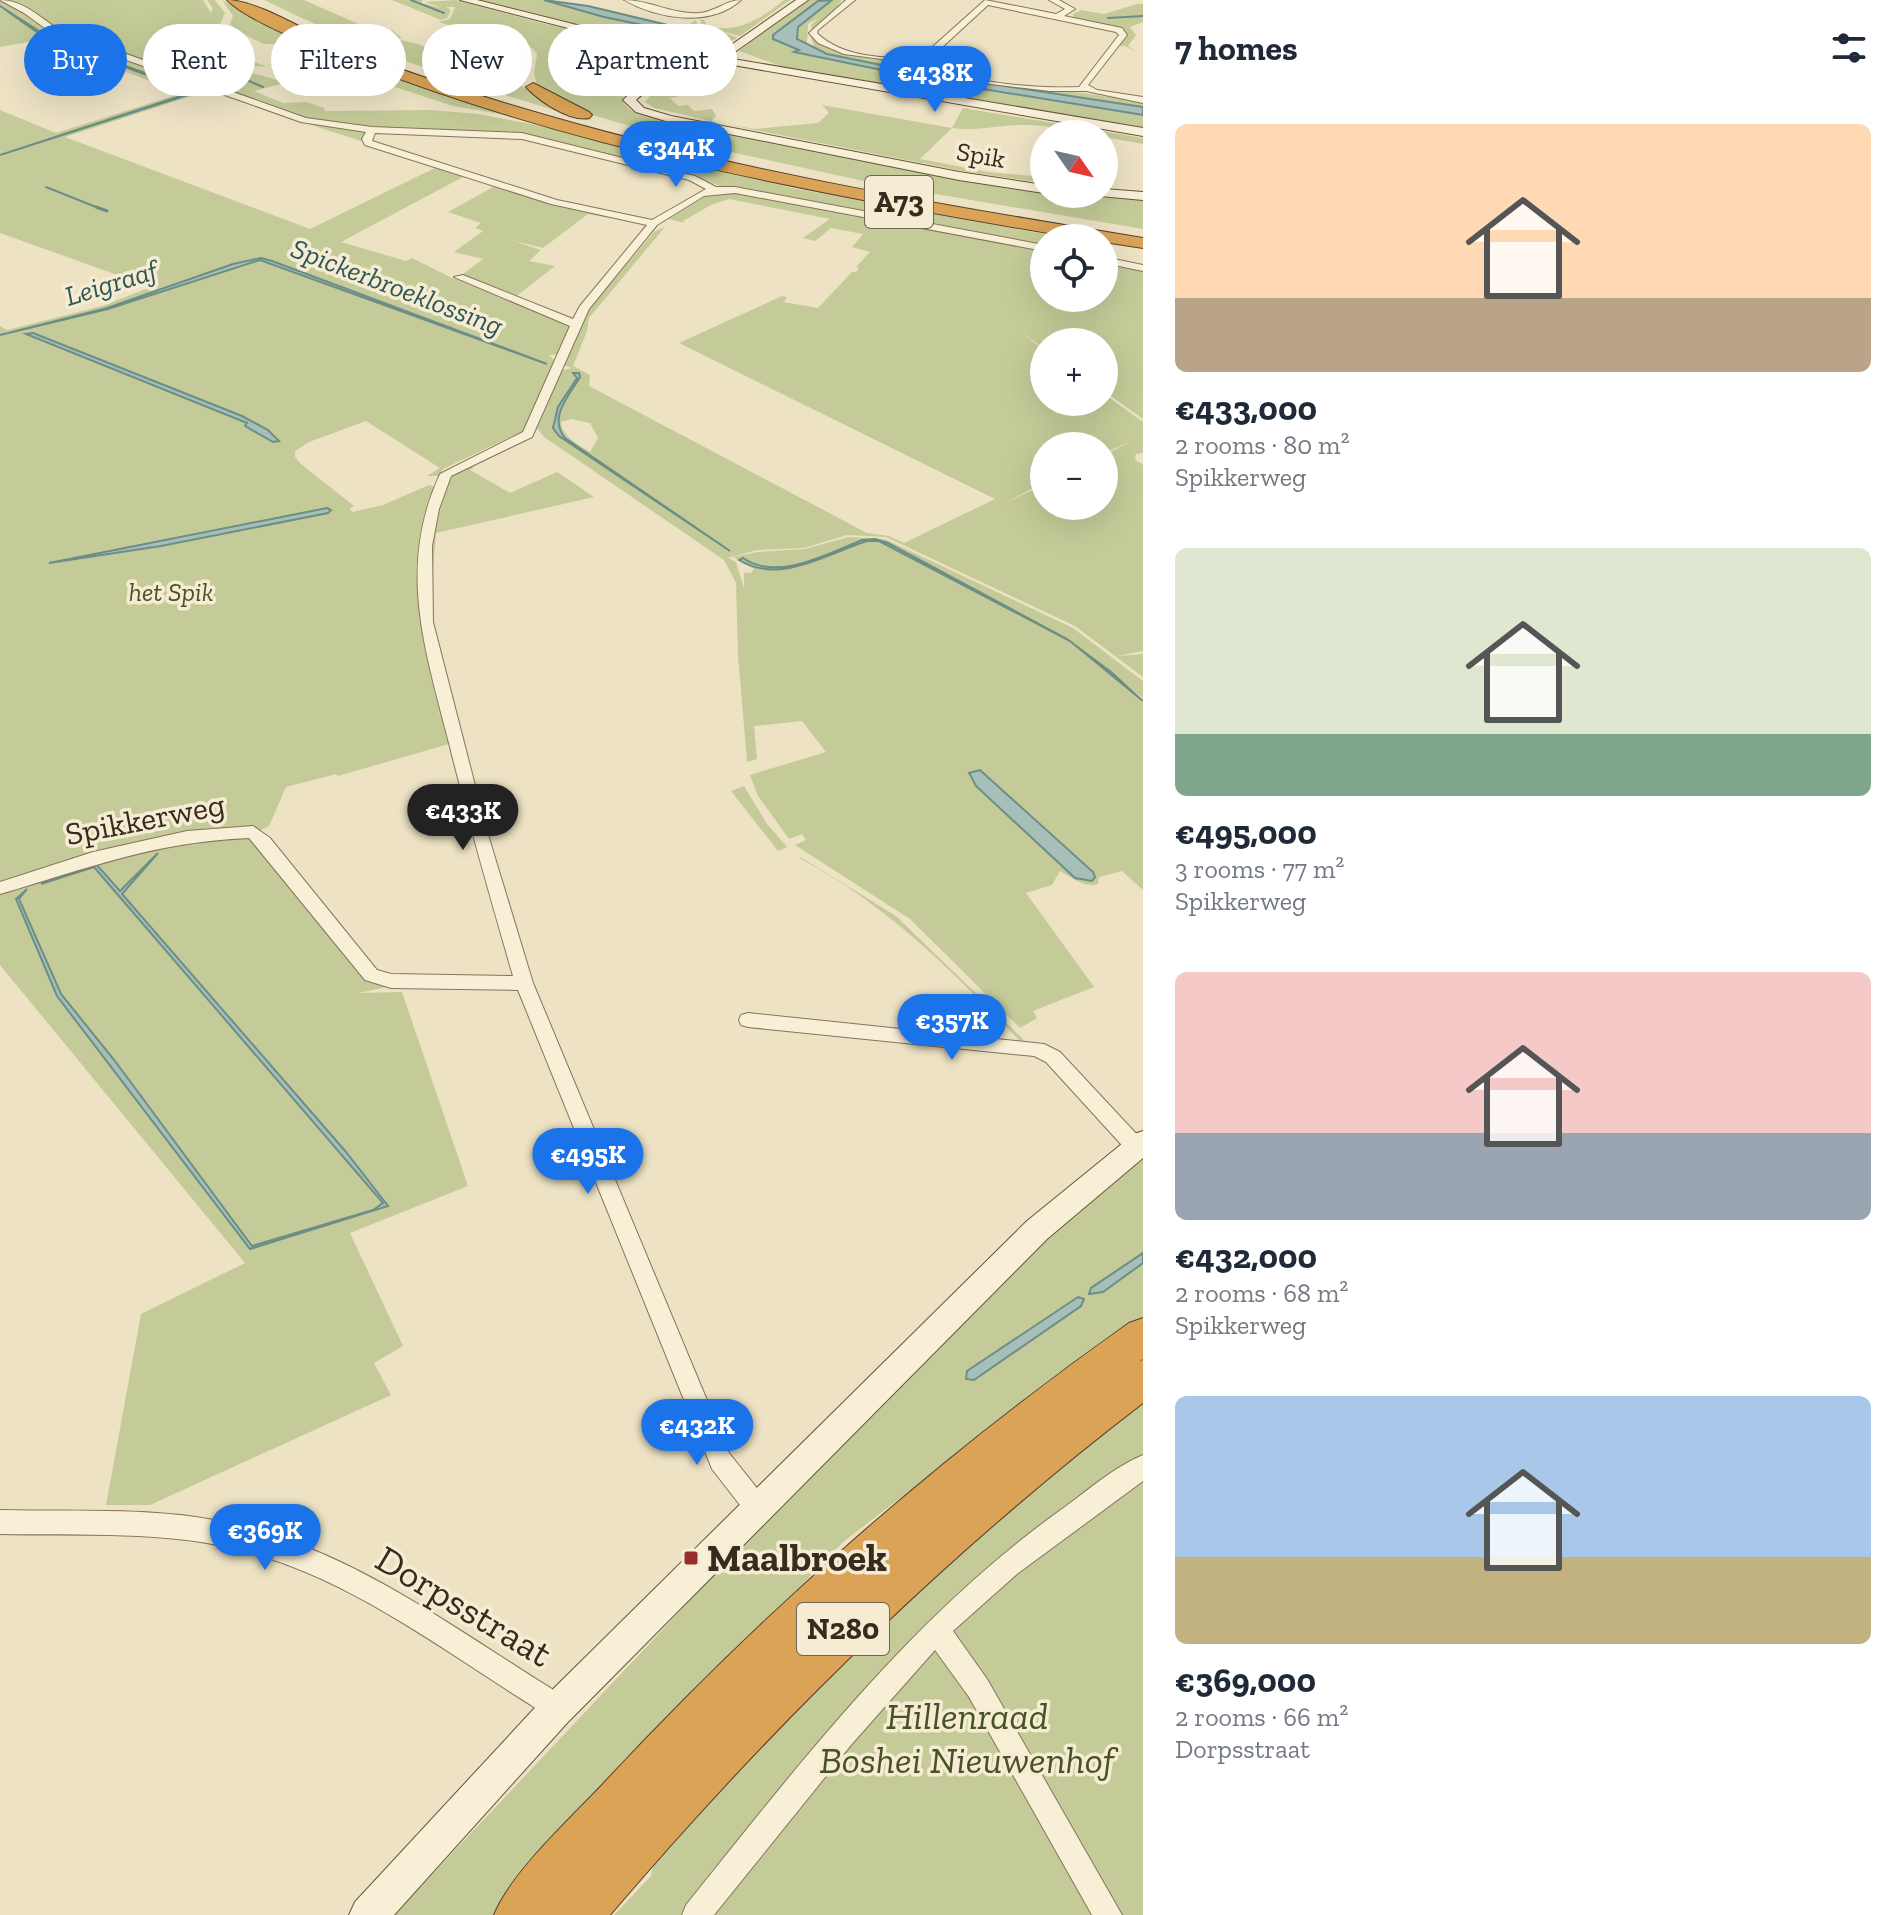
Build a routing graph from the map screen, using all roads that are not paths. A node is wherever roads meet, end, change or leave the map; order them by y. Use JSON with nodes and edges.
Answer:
{"nodes":[{"id":1,"x":4,"y":0,"type":"edge"},
{"id":2,"x":254,"y":0,"type":"edge"},
{"id":3,"x":465,"y":0,"type":"edge"},
{"id":4,"x":628,"y":0,"type":"edge"},
{"id":5,"x":737,"y":0,"type":"edge"},
{"id":6,"x":803,"y":0,"type":"edge"},
{"id":7,"x":851,"y":0,"type":"edge"},
{"id":8,"x":1053,"y":0,"type":"edge"},
{"id":9,"x":988,"y":1,"type":"edge"},
{"id":10,"x":227,"y":3,"type":"edge"},
{"id":11,"x":1059,"y":16,"type":"junction"},
{"id":12,"x":555,"y":24,"type":"edge"},
{"id":13,"x":737,"y":52,"type":"edge"},
{"id":14,"x":737,"y":59,"type":"edge"},
{"id":15,"x":921,"y":62,"type":"junction"},
{"id":16,"x":533,"y":87,"type":"dead end"},
{"id":17,"x":1084,"y":89,"type":"junction"},
{"id":18,"x":631,"y":96,"type":"edge"},
{"id":19,"x":1143,"y":100,"type":"edge"},
{"id":20,"x":470,"y":111,"type":"dead end"},
{"id":21,"x":372,"y":130,"type":"junction"},
{"id":22,"x":1143,"y":132,"type":"edge"},
{"id":23,"x":657,"y":150,"type":"junction"},
{"id":24,"x":697,"y":152,"type":"junction"},
{"id":25,"x":1030,"y":187,"type":"edge"},
{"id":26,"x":714,"y":190,"type":"junction"},
{"id":27,"x":1118,"y":194,"type":"edge"},
{"id":28,"x":1143,"y":196,"type":"edge"},
{"id":29,"x":654,"y":223,"type":"junction"},
{"id":30,"x":1143,"y":236,"type":"edge"},
{"id":31,"x":1143,"y":243,"type":"edge"},
{"id":32,"x":1030,"y":245,"type":"edge"},
{"id":33,"x":1118,"y":263,"type":"edge"},
{"id":34,"x":1143,"y":268,"type":"edge"},
{"id":35,"x":459,"y":277,"type":"dead end"},
{"id":36,"x":575,"y":324,"type":"junction"},
{"id":37,"x":0,"y":888,"type":"edge"},
{"id":38,"x":524,"y":983,"type":"junction"},
{"id":39,"x":748,"y":1020,"type":"dead end"},
{"id":40,"x":1139,"y":1145,"type":"edge"},
{"id":41,"x":1143,"y":1336,"type":"edge"},
{"id":42,"x":1143,"y":1379,"type":"edge"},
{"id":43,"x":1143,"y":1467,"type":"edge"},
{"id":44,"x":759,"y":1510,"type":"junction"},
{"id":45,"x":0,"y":1522,"type":"edge"},
{"id":46,"x":936,"y":1630,"type":"junction"},
{"id":47,"x":555,"y":1711,"type":"junction"},
{"id":48,"x":368,"y":1915,"type":"edge"},
{"id":49,"x":519,"y":1915,"type":"edge"},
{"id":50,"x":577,"y":1915,"type":"edge"},
{"id":51,"x":696,"y":1915,"type":"edge"},
{"id":52,"x":1108,"y":1915,"type":"edge"}],
"edges":[{"from":1,"to":21,"type":"street"},
{"from":2,"to":24,"type":"highway","number":"A73"},
{"from":3,"to":12,"type":"street"},
{"from":4,"to":5,"type":"street"},
{"from":6,"to":13,"type":"street"},
{"from":7,"to":15,"type":"street"},
{"from":8,"to":11,"type":"street"},
{"from":9,"to":11,"type":"street"},
{"from":9,"to":15,"type":"street"},
{"from":10,"to":23,"type":"highway","number":"A73"},
{"from":11,"to":17,"type":"street"},
{"from":14,"to":22,"type":"street"},
{"from":15,"to":17,"type":"street"},
{"from":16,"to":24,"type":"highway","number":"A73"},
{"from":17,"to":19,"type":"street"},
{"from":18,"to":25,"type":"street","name":"Spik"},
{"from":20,"to":23,"type":"highway","number":"A73"},
{"from":21,"to":26,"type":"street"},
{"from":21,"to":29,"type":"street"},
{"from":23,"to":31,"type":"highway","number":"A73"},
{"from":24,"to":30,"type":"highway","number":"A73"},
{"from":26,"to":29,"type":"street"},
{"from":26,"to":32,"type":"street"},
{"from":27,"to":28,"type":"street"},
{"from":29,"to":36,"type":"street"},
{"from":33,"to":34,"type":"street"},
{"from":35,"to":36,"type":"street"},
{"from":36,"to":38,"type":"street"},
{"from":37,"to":38,"type":"street","name":"Spikkerweg"},
{"from":38,"to":44,"type":"street"},
{"from":39,"to":40,"type":"street"},
{"from":40,"to":44,"type":"street"},
{"from":41,"to":49,"type":"highway","number":"N280"},
{"from":42,"to":50,"type":"highway","number":"N280"},
{"from":43,"to":46,"type":"street"},
{"from":44,"to":47,"type":"street"},
{"from":45,"to":47,"type":"street","name":"Dorpsstraat"},
{"from":46,"to":51,"type":"street"},
{"from":46,"to":52,"type":"street"},
{"from":47,"to":48,"type":"street"}]}
